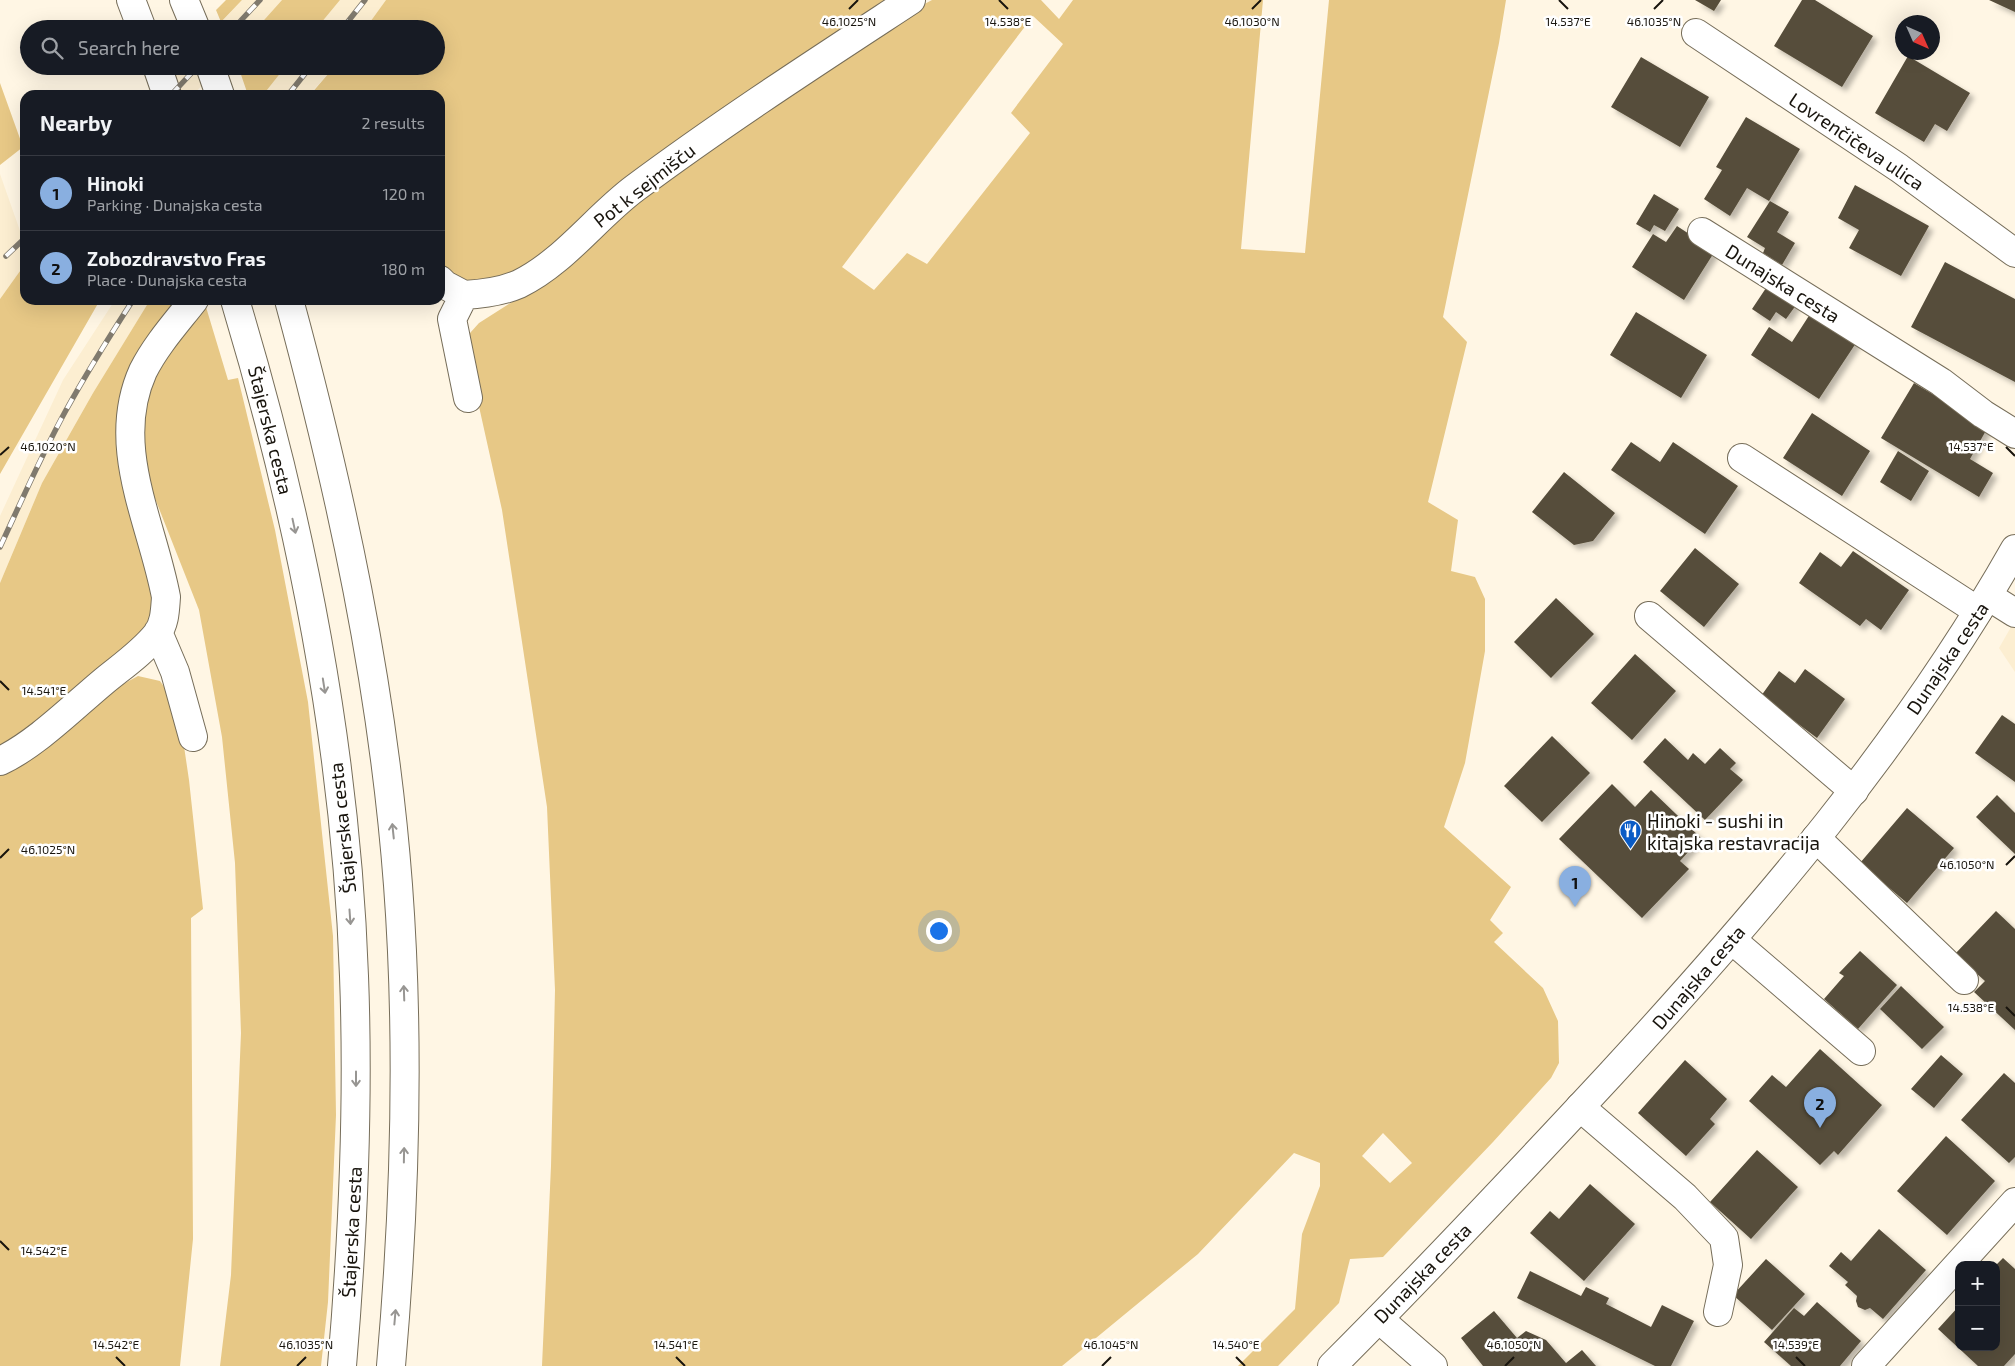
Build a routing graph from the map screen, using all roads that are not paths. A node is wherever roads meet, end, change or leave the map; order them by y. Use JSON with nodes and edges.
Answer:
{"nodes":[{"id":1,"x":184,"y":0,"type":"edge"},
{"id":2,"x":911,"y":0,"type":"edge"},
{"id":3,"x":131,"y":1,"type":"edge"},
{"id":4,"x":138,"y":20,"type":"edge"},
{"id":5,"x":192,"y":20,"type":"edge"},
{"id":6,"x":1696,"y":33,"type":"dead end"},
{"id":7,"x":160,"y":75,"type":"edge"},
{"id":8,"x":213,"y":75,"type":"edge"},
{"id":9,"x":165,"y":90,"type":"edge"},
{"id":10,"x":218,"y":90,"type":"edge"},
{"id":11,"x":1702,"y":232,"type":"dead end"},
{"id":12,"x":2015,"y":253,"type":"edge"},
{"id":13,"x":445,"y":285,"type":"edge"},
{"id":14,"x":464,"y":295,"type":"junction"},
{"id":15,"x":190,"y":305,"type":"edge"},
{"id":16,"x":237,"y":305,"type":"edge"},
{"id":17,"x":289,"y":305,"type":"edge"},
{"id":18,"x":468,"y":398,"type":"dead end"},
{"id":19,"x":2015,"y":434,"type":"edge"},
{"id":20,"x":1742,"y":458,"type":"dead end"},
{"id":21,"x":2015,"y":549,"type":"edge"},
{"id":22,"x":1983,"y":604,"type":"junction"},
{"id":23,"x":2015,"y":613,"type":"edge"},
{"id":24,"x":1649,"y":616,"type":"dead end"},
{"id":25,"x":158,"y":632,"type":"junction"},
{"id":26,"x":193,"y":737,"type":"dead end"},
{"id":27,"x":0,"y":761,"type":"edge"},
{"id":28,"x":1854,"y":791,"type":"junction"},
{"id":29,"x":1816,"y":838,"type":"junction"},
{"id":30,"x":1732,"y":940,"type":"junction"},
{"id":31,"x":1964,"y":980,"type":"dead end"},
{"id":32,"x":1861,"y":1052,"type":"dead end"},
{"id":33,"x":1580,"y":1107,"type":"junction"},
{"id":34,"x":2015,"y":1202,"type":"edge"},
{"id":35,"x":1718,"y":1312,"type":"dead end"},
{"id":36,"x":1379,"y":1318,"type":"junction"},
{"id":37,"x":342,"y":1366,"type":"edge"},
{"id":38,"x":391,"y":1366,"type":"edge"},
{"id":39,"x":1332,"y":1366,"type":"edge"},
{"id":40,"x":1433,"y":1366,"type":"edge"},
{"id":41,"x":1866,"y":1366,"type":"edge"}],
"edges":[{"from":1,"to":5,"type":"main road"},
{"from":2,"to":14,"type":"main road","name":"Pot k sejmišču"},
{"from":3,"to":4,"type":"main road"},
{"from":6,"to":12,"type":"main road","name":"Lovrenčičeva ulica"},
{"from":7,"to":9,"type":"main road"},
{"from":8,"to":10,"type":"main road"},
{"from":11,"to":19,"type":"main road","name":"Dunajska cesta"},
{"from":13,"to":14,"type":"main road"},
{"from":14,"to":18,"type":"main road"},
{"from":15,"to":25,"type":"main road"},
{"from":16,"to":37,"type":"main road","name":"Štajerska cesta","one_way":true},
{"from":38,"to":17,"type":"main road","one_way":true},
{"from":20,"to":22,"type":"main road"},
{"from":21,"to":22,"type":"main road","name":"Dunajska cesta"},
{"from":22,"to":23,"type":"main road"},
{"from":22,"to":28,"type":"main road","name":"Dunajska cesta"},
{"from":24,"to":28,"type":"main road"},
{"from":25,"to":26,"type":"main road"},
{"from":25,"to":27,"type":"main road"},
{"from":28,"to":29,"type":"main road","name":"Dunajska cesta"},
{"from":29,"to":30,"type":"main road","name":"Dunajska cesta"},
{"from":29,"to":31,"type":"main road"},
{"from":30,"to":32,"type":"main road"},
{"from":30,"to":33,"type":"main road","name":"Dunajska cesta"},
{"from":33,"to":35,"type":"main road"},
{"from":33,"to":36,"type":"main road","name":"Dunajska cesta"},
{"from":34,"to":41,"type":"main road"},
{"from":36,"to":39,"type":"main road","name":"Dunajska cesta"},
{"from":36,"to":40,"type":"main road"}]}
